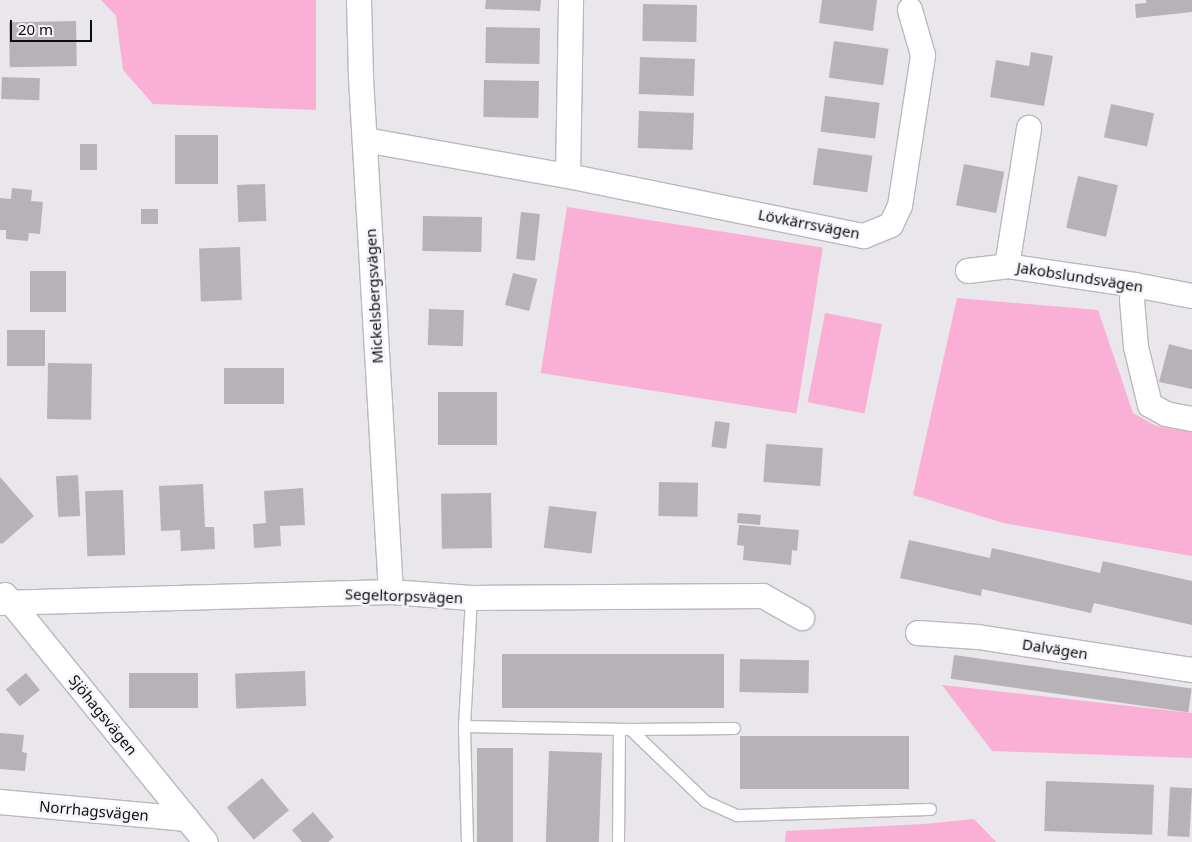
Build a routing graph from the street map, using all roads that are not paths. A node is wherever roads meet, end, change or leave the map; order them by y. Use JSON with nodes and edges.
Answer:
{"nodes":[{"id":1,"x":359,"y":0,"type":"edge"},
{"id":2,"x":571,"y":0,"type":"edge"},
{"id":3,"x":910,"y":10,"type":"dead end"},
{"id":4,"x":1029,"y":128,"type":"dead end"},
{"id":5,"x":365,"y":140,"type":"junction"},
{"id":6,"x":568,"y":176,"type":"junction"},
{"id":7,"x":1007,"y":266,"type":"junction"},
{"id":8,"x":968,"y":271,"type":"dead end"},
{"id":9,"x":1135,"y":285,"type":"junction"},
{"id":10,"x":1192,"y":296,"type":"edge"},
{"id":11,"x":1192,"y":419,"type":"edge"},
{"id":12,"x":391,"y":592,"type":"junction"},
{"id":13,"x":4,"y":598,"type":"edge"},
{"id":14,"x":471,"y":598,"type":"junction"},
{"id":15,"x":802,"y":618,"type":"dead end"},
{"id":16,"x":918,"y":633,"type":"dead end"},
{"id":17,"x":1192,"y":670,"type":"edge"},
{"id":18,"x":464,"y":726,"type":"junction"},
{"id":19,"x":734,"y":728,"type":"dead end"},
{"id":20,"x":624,"y":729,"type":"junction"},
{"id":21,"x":0,"y":802,"type":"edge"},
{"id":22,"x":930,"y":809,"type":"dead end"},
{"id":23,"x":187,"y":819,"type":"junction"},
{"id":24,"x":206,"y":842,"type":"edge"},
{"id":25,"x":467,"y":842,"type":"edge"},
{"id":26,"x":618,"y":842,"type":"edge"}],
"edges":[{"from":1,"to":5,"type":"street","name":"Mickelsbergsvägen"},
{"from":2,"to":6,"type":"street"},
{"from":3,"to":6,"type":"street","name":"Lövkärrsvägen"},
{"from":4,"to":7,"type":"street"},
{"from":5,"to":6,"type":"street","name":"Lövkärrsvägen"},
{"from":5,"to":12,"type":"street","name":"Mickelsbergsvägen"},
{"from":7,"to":8,"type":"street","name":"Jakobslundsvägen"},
{"from":7,"to":9,"type":"street","name":"Jakobslundsvägen"},
{"from":9,"to":10,"type":"street","name":"Jakobslundsvägen"},
{"from":9,"to":11,"type":"street"},
{"from":12,"to":13,"type":"street","name":"Segeltorpsvägen"},
{"from":12,"to":14,"type":"street","name":"Segeltorpsvägen"},
{"from":13,"to":23,"type":"street","name":"Sjöhagsvägen"},
{"from":14,"to":15,"type":"street","name":"Segeltorpsvägen"},
{"from":14,"to":18,"type":"lane"},
{"from":16,"to":17,"type":"street","name":"Dalvägen"},
{"from":18,"to":20,"type":"lane"},
{"from":18,"to":25,"type":"lane"},
{"from":19,"to":20,"type":"lane"},
{"from":20,"to":22,"type":"lane"},
{"from":20,"to":26,"type":"lane"},
{"from":21,"to":23,"type":"street","name":"Norrhagsvägen"},
{"from":23,"to":24,"type":"street","name":"Sjöhagsvägen"}]}
